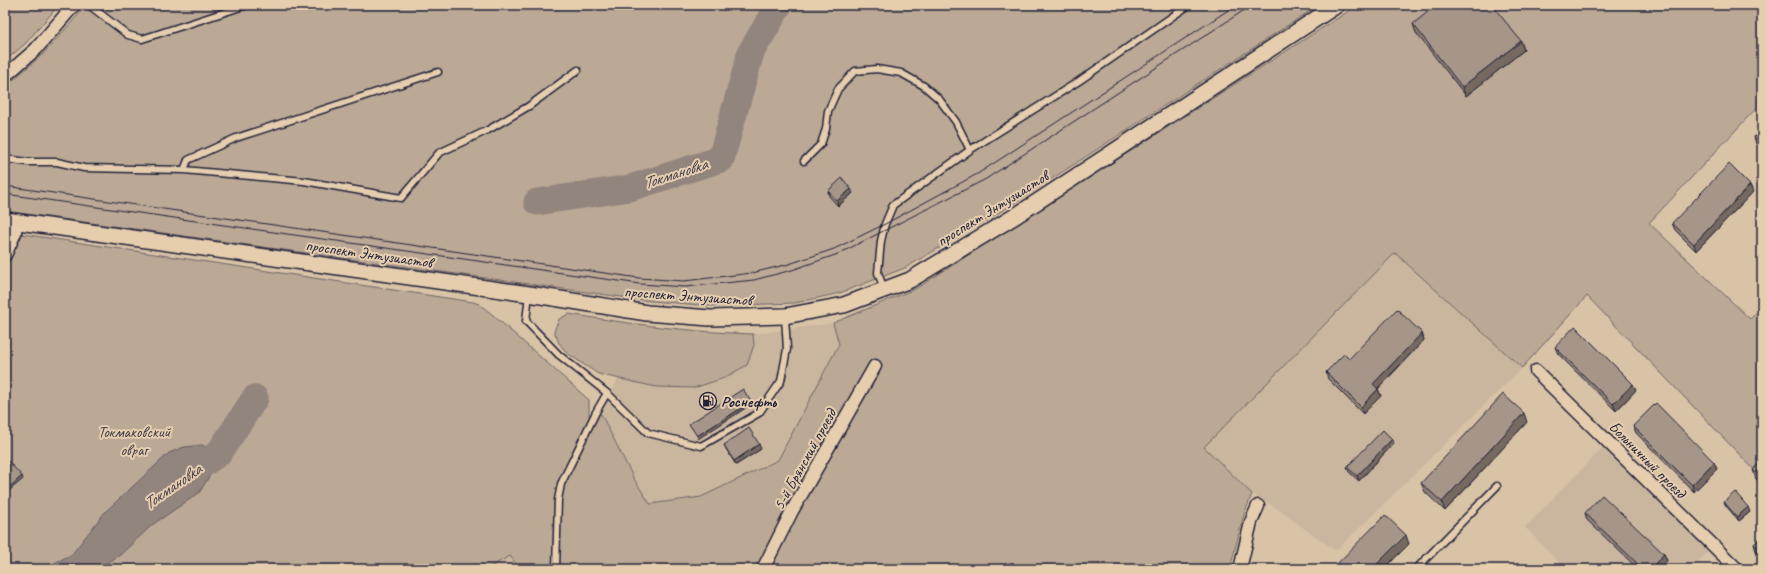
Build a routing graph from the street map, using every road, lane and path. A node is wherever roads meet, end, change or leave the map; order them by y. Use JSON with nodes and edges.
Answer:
{"nodes":[{"id":1,"x":74,"y":5,"type":"edge"},
{"id":2,"x":89,"y":5,"type":"edge"},
{"id":3,"x":247,"y":5,"type":"edge"},
{"id":4,"x":1189,"y":5,"type":"edge"},
{"id":5,"x":1337,"y":5,"type":"edge"},
{"id":6,"x":1180,"y":7,"type":"edge"},
{"id":7,"x":578,"y":70,"type":"dead end"},
{"id":8,"x":438,"y":72,"type":"dead end"},
{"id":9,"x":5,"y":76,"type":"edge"},
{"id":10,"x":970,"y":150,"type":"junction"},
{"id":11,"x":5,"y":159,"type":"edge"},
{"id":12,"x":804,"y":162,"type":"dead end"},
{"id":13,"x":184,"y":170,"type":"junction"},
{"id":14,"x":11,"y":221,"type":"edge"},
{"id":15,"x":5,"y":255,"type":"edge"},
{"id":16,"x":884,"y":289,"type":"junction"},
{"id":17,"x":529,"y":294,"type":"junction"},
{"id":18,"x":785,"y":316,"type":"junction"},
{"id":19,"x":875,"y":366,"type":"dead end"},
{"id":20,"x":1536,"y":371,"type":"dead end"},
{"id":21,"x":607,"y":392,"type":"junction"},
{"id":22,"x":1497,"y":486,"type":"dead end"},
{"id":23,"x":1258,"y":506,"type":"dead end"},
{"id":24,"x":556,"y":569,"type":"edge"},
{"id":25,"x":763,"y":569,"type":"edge"},
{"id":26,"x":1240,"y":569,"type":"edge"},
{"id":27,"x":1416,"y":569,"type":"edge"},
{"id":28,"x":1737,"y":569,"type":"edge"}],
"edges":[{"from":1,"to":9,"type":"street"},
{"from":2,"to":3,"type":"lane"},
{"from":4,"to":6,"type":"lane"},
{"from":5,"to":16,"type":"street","name":"проспект Энтузиастов"},
{"from":6,"to":10,"type":"lane"},
{"from":7,"to":13,"type":"lane"},
{"from":8,"to":13,"type":"lane"},
{"from":10,"to":12,"type":"lane"},
{"from":10,"to":16,"type":"lane"},
{"from":11,"to":13,"type":"lane"},
{"from":14,"to":15,"type":"street"},
{"from":14,"to":17,"type":"street","name":"проспект Энтузиастов"},
{"from":16,"to":18,"type":"street","name":"проспект Энтузиастов"},
{"from":17,"to":18,"type":"street","name":"проспект Энтузиастов"},
{"from":17,"to":21,"type":"lane"},
{"from":18,"to":21,"type":"lane"},
{"from":19,"to":25,"type":"street","name":"5-й Брянский проезд"},
{"from":20,"to":28,"type":"street","name":"Больничный проезд"},
{"from":21,"to":24,"type":"lane"},
{"from":22,"to":27,"type":"lane"},
{"from":23,"to":26,"type":"street"}]}
